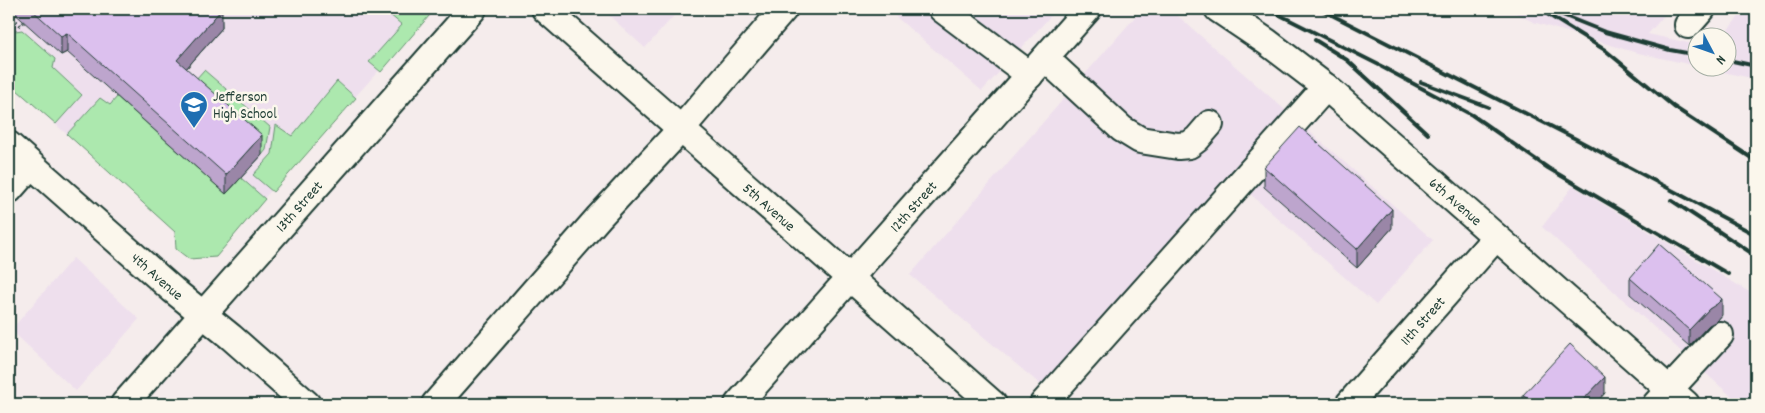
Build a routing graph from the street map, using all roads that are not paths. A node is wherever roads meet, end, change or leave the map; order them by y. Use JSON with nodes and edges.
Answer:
{"nodes":[{"id":1,"x":473,"y":9,"type":"edge"},
{"id":2,"x":546,"y":9,"type":"edge"},
{"id":3,"x":784,"y":9,"type":"edge"},
{"id":4,"x":942,"y":9,"type":"edge"},
{"id":5,"x":1088,"y":9,"type":"edge"},
{"id":6,"x":1218,"y":9,"type":"edge"},
{"id":7,"x":1037,"y":66,"type":"junction"},
{"id":8,"x":1326,"y":87,"type":"junction"},
{"id":9,"x":1210,"y":124,"type":"dead end"},
{"id":10,"x":681,"y":129,"type":"junction"},
{"id":11,"x":9,"y":146,"type":"edge"},
{"id":12,"x":31,"y":165,"type":"junction"},
{"id":13,"x":9,"y":190,"type":"edge"},
{"id":14,"x":1496,"y":237,"type":"junction"},
{"id":15,"x":850,"y":278,"type":"junction"},
{"id":16,"x":204,"y":314,"type":"junction"},
{"id":17,"x":1720,"y":335,"type":"dead end"},
{"id":18,"x":1670,"y":399,"type":"edge"},
{"id":19,"x":124,"y":404,"type":"edge"},
{"id":20,"x":307,"y":404,"type":"edge"},
{"id":21,"x":435,"y":404,"type":"edge"},
{"id":22,"x":738,"y":404,"type":"edge"},
{"id":23,"x":993,"y":404,"type":"edge"},
{"id":24,"x":1043,"y":404,"type":"edge"},
{"id":25,"x":1349,"y":404,"type":"edge"}],
"edges":[{"from":1,"to":16,"type":"street","name":"13th Street"},
{"from":2,"to":10,"type":"street","name":"5th Avenue"},
{"from":3,"to":10,"type":"street"},
{"from":4,"to":7,"type":"street"},
{"from":5,"to":7,"type":"street","name":"12th Street"},
{"from":6,"to":8,"type":"street","name":"6th Avenue"},
{"from":7,"to":9,"type":"street"},
{"from":7,"to":15,"type":"street","name":"12th Street"},
{"from":8,"to":14,"type":"street","name":"6th Avenue"},
{"from":8,"to":24,"type":"street"},
{"from":10,"to":15,"type":"street","name":"5th Avenue"},
{"from":10,"to":21,"type":"street"},
{"from":11,"to":12,"type":"street","name":"4th Avenue"},
{"from":12,"to":13,"type":"street"},
{"from":12,"to":16,"type":"street","name":"4th Avenue"},
{"from":14,"to":18,"type":"street","name":"6th Avenue"},
{"from":14,"to":25,"type":"street","name":"11th Street"},
{"from":15,"to":22,"type":"street","name":"12th Street"},
{"from":15,"to":23,"type":"street","name":"5th Avenue"},
{"from":16,"to":19,"type":"street","name":"13th Street"},
{"from":16,"to":20,"type":"street","name":"4th Avenue"},
{"from":17,"to":18,"type":"street"}]}
